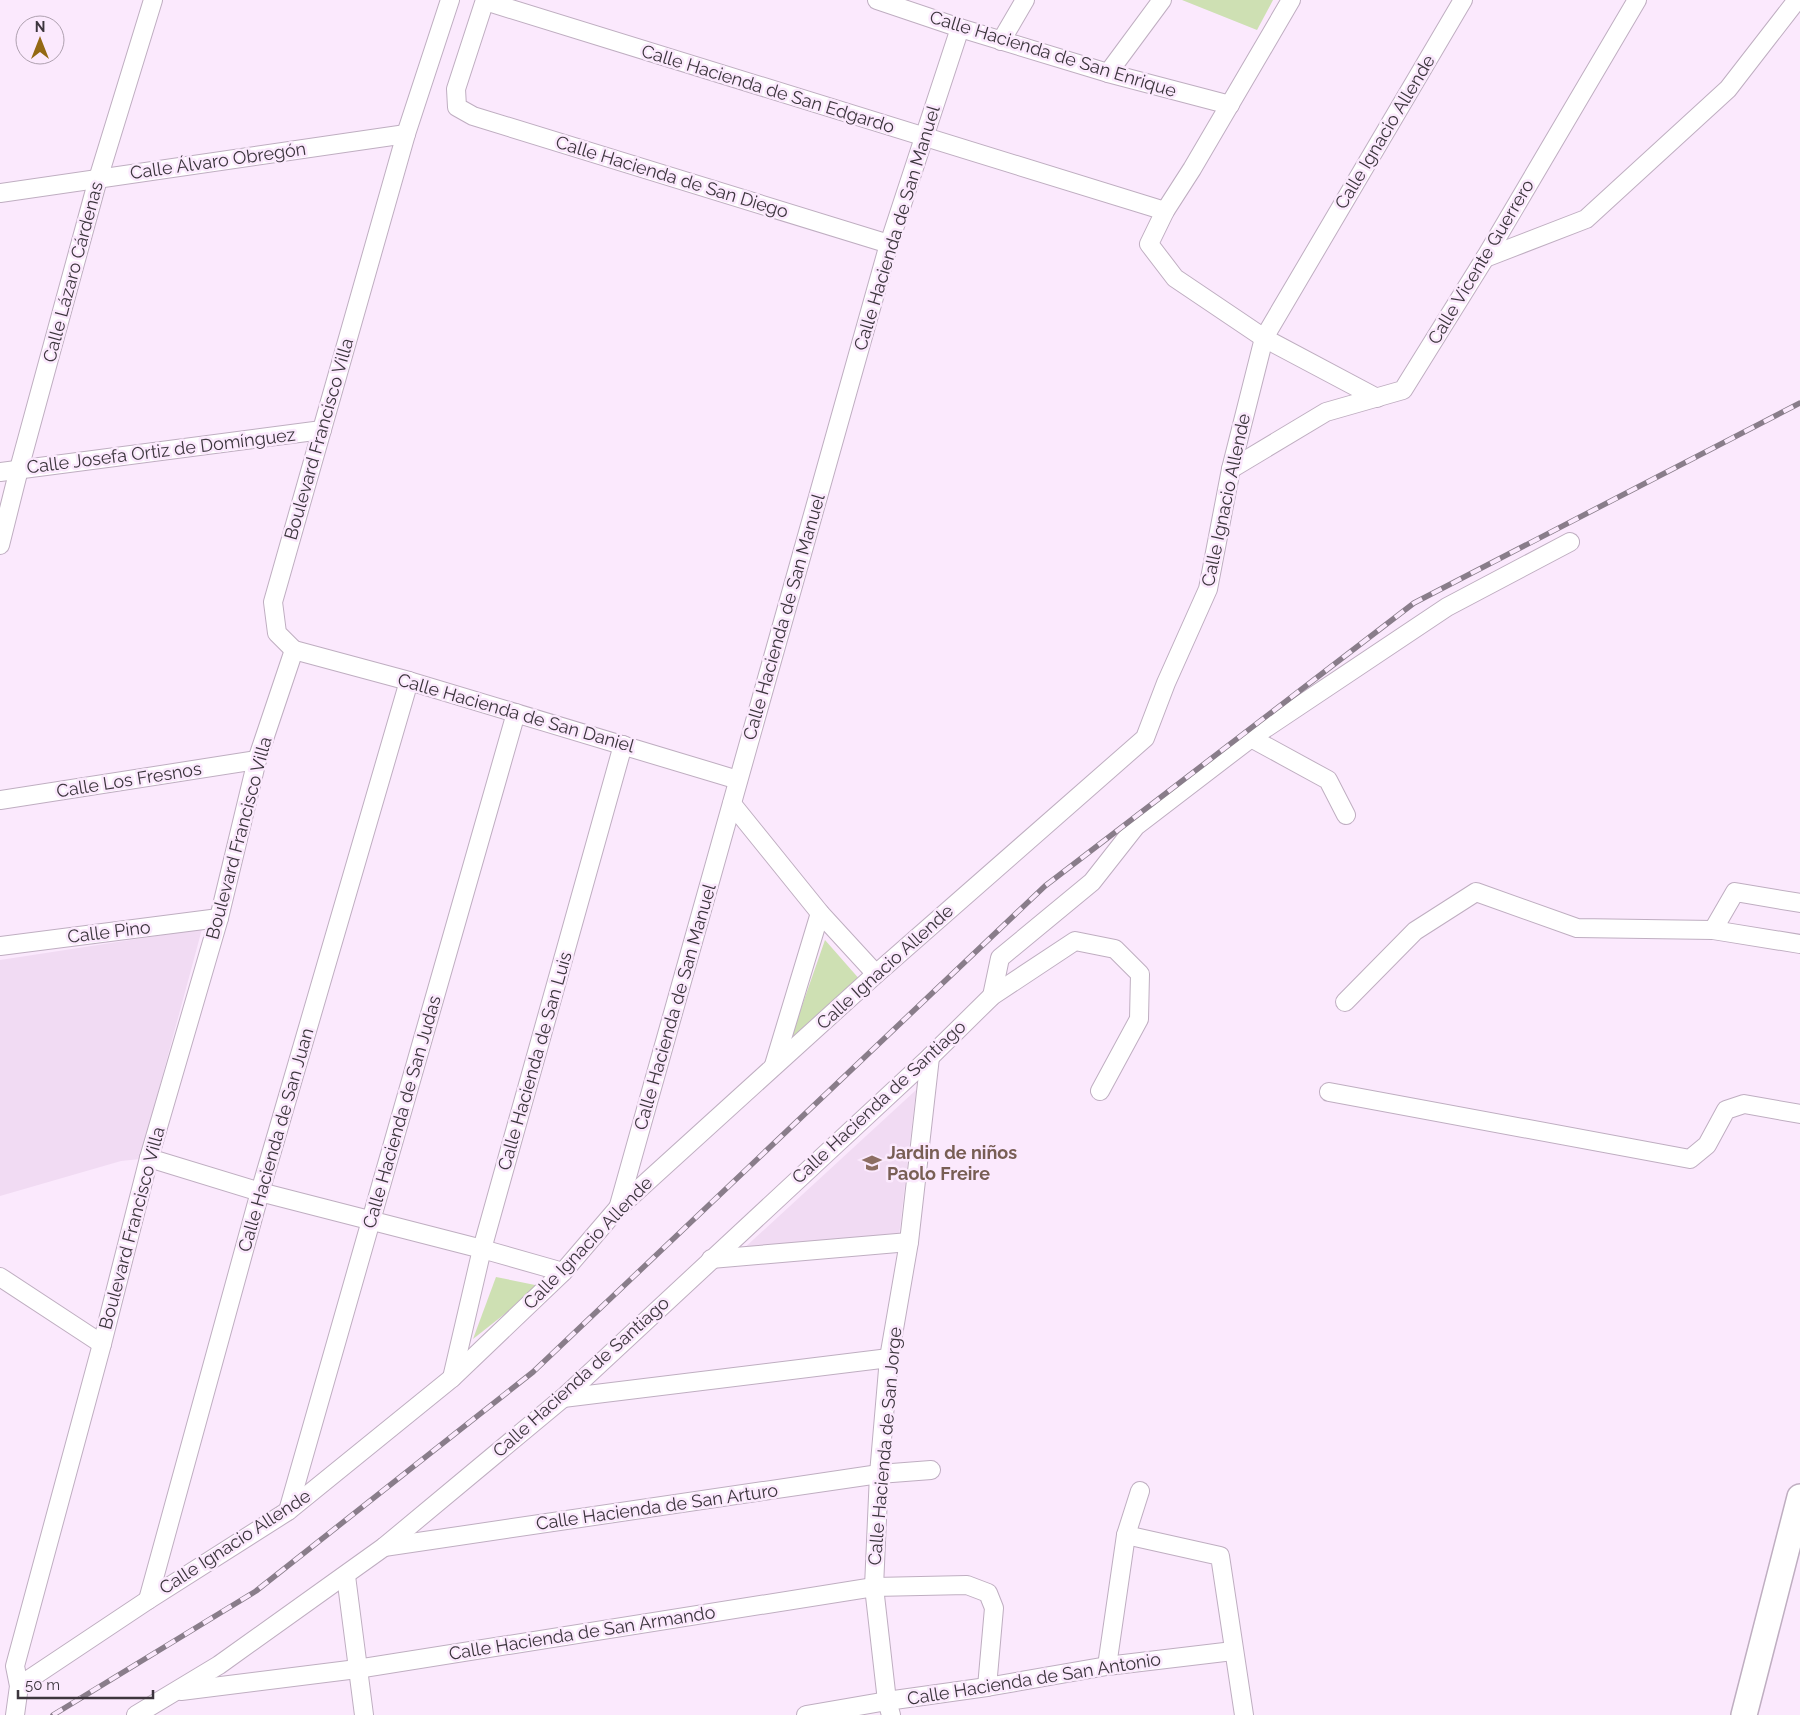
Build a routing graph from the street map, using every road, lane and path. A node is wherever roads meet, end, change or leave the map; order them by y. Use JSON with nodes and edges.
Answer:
{"nodes":[{"id":1,"x":154,"y":0,"type":"edge"},
{"id":2,"x":450,"y":0,"type":"edge"},
{"id":3,"x":1025,"y":0,"type":"edge"},
{"id":4,"x":1162,"y":0,"type":"edge"},
{"id":5,"x":1292,"y":0,"type":"edge"},
{"id":6,"x":1463,"y":0,"type":"edge"},
{"id":7,"x":1637,"y":0,"type":"edge"},
{"id":8,"x":1797,"y":0,"type":"edge"},
{"id":9,"x":485,"y":1,"type":"edge"},
{"id":10,"x":887,"y":1,"type":"edge"},
{"id":11,"x":960,"y":28,"type":"junction"},
{"id":12,"x":1001,"y":41,"type":"junction"},
{"id":13,"x":1108,"y":73,"type":"junction"},
{"id":14,"x":1230,"y":105,"type":"junction"},
{"id":15,"x":406,"y":134,"type":"junction"},
{"id":16,"x":923,"y":137,"type":"junction"},
{"id":17,"x":98,"y":179,"type":"junction"},
{"id":18,"x":0,"y":193,"type":"edge"},
{"id":19,"x":1165,"y":211,"type":"junction"},
{"id":20,"x":889,"y":244,"type":"junction"},
{"id":21,"x":1485,"y":258,"type":"junction"},
{"id":22,"x":1264,"y":338,"type":"junction"},
{"id":23,"x":1377,"y":398,"type":"junction"},
{"id":24,"x":322,"y":430,"type":"junction"},
{"id":25,"x":19,"y":469,"type":"junction"},
{"id":26,"x":1231,"y":469,"type":"junction"},
{"id":27,"x":0,"y":472,"type":"edge"},
{"id":28,"x":1570,"y":542,"type":"dead end"},
{"id":29,"x":0,"y":545,"type":"edge"},
{"id":30,"x":294,"y":650,"type":"junction"},
{"id":31,"x":409,"y":681,"type":"junction"},
{"id":32,"x":516,"y":713,"type":"junction"},
{"id":33,"x":1251,"y":738,"type":"junction"},
{"id":34,"x":623,"y":745,"type":"junction"},
{"id":35,"x":257,"y":760,"type":"junction"},
{"id":36,"x":738,"y":780,"type":"junction"},
{"id":37,"x":0,"y":800,"type":"edge"},
{"id":38,"x":732,"y":804,"type":"junction"},
{"id":39,"x":1346,"y":814,"type":"dead end"},
{"id":40,"x":1800,"y":903,"type":"edge"},
{"id":41,"x":820,"y":912,"type":"junction"},
{"id":42,"x":219,"y":918,"type":"junction"},
{"id":43,"x":1713,"y":930,"type":"junction"},
{"id":44,"x":1800,"y":944,"type":"edge"},
{"id":45,"x":0,"y":946,"type":"edge"},
{"id":46,"x":876,"y":974,"type":"junction"},
{"id":47,"x":992,"y":996,"type":"junction"},
{"id":48,"x":1345,"y":1002,"type":"dead end"},
{"id":49,"x":930,"y":1057,"type":"junction"},
{"id":50,"x":773,"y":1066,"type":"junction"},
{"id":51,"x":1100,"y":1091,"type":"dead end"},
{"id":52,"x":1329,"y":1092,"type":"dead end"},
{"id":53,"x":1800,"y":1114,"type":"edge"},
{"id":54,"x":149,"y":1158,"type":"junction"},
{"id":55,"x":260,"y":1192,"type":"junction"},
{"id":56,"x":617,"y":1210,"type":"junction"},
{"id":57,"x":370,"y":1220,"type":"junction"},
{"id":58,"x":909,"y":1242,"type":"junction"},
{"id":59,"x":482,"y":1249,"type":"junction"},
{"id":60,"x":711,"y":1259,"type":"junction"},
{"id":61,"x":563,"y":1272,"type":"junction"},
{"id":62,"x":0,"y":1277,"type":"edge"},
{"id":63,"x":102,"y":1344,"type":"junction"},
{"id":64,"x":889,"y":1358,"type":"junction"},
{"id":65,"x":452,"y":1378,"type":"junction"},
{"id":66,"x":562,"y":1398,"type":"junction"},
{"id":67,"x":931,"y":1470,"type":"dead end"},
{"id":68,"x":879,"y":1474,"type":"junction"},
{"id":69,"x":1140,"y":1491,"type":"dead end"},
{"id":70,"x":1800,"y":1497,"type":"edge"},
{"id":71,"x":288,"y":1512,"type":"junction"},
{"id":72,"x":1126,"y":1535,"type":"junction"},
{"id":73,"x":384,"y":1547,"type":"junction"},
{"id":74,"x":346,"y":1576,"type":"junction"},
{"id":75,"x":874,"y":1587,"type":"junction"},
{"id":76,"x":148,"y":1600,"type":"junction"},
{"id":77,"x":1233,"y":1651,"type":"junction"},
{"id":78,"x":1107,"y":1666,"type":"junction"},
{"id":79,"x":357,"y":1669,"type":"junction"},
{"id":80,"x":19,"y":1686,"type":"junction"},
{"id":81,"x":987,"y":1687,"type":"junction"},
{"id":82,"x":175,"y":1692,"type":"junction"},
{"id":83,"x":889,"y":1708,"type":"edge"},
{"id":84,"x":15,"y":1715,"type":"edge"},
{"id":85,"x":136,"y":1715,"type":"edge"},
{"id":86,"x":364,"y":1715,"type":"edge"},
{"id":87,"x":806,"y":1715,"type":"edge"},
{"id":88,"x":1244,"y":1715,"type":"edge"},
{"id":89,"x":1744,"y":1715,"type":"edge"}],
"edges":[{"from":1,"to":17,"type":"street","name":"Calle Lázaro Cárdenas"},
{"from":2,"to":15,"type":"street","name":"Boulevard Francisco Villa"},
{"from":3,"to":12,"type":"street"},
{"from":4,"to":13,"type":"street"},
{"from":5,"to":14,"type":"street"},
{"from":6,"to":22,"type":"street","name":"Calle Ignacio Allende"},
{"from":7,"to":21,"type":"street","name":"Calle Vicente Guerrero"},
{"from":8,"to":21,"type":"street"},
{"from":9,"to":16,"type":"street","name":"Calle Hacienda de San Edgardo"},
{"from":9,"to":20,"type":"street","name":"Calle Hacienda de San Diego"},
{"from":10,"to":11,"type":"street","name":"Calle Hacienda de San Enrique"},
{"from":11,"to":12,"type":"street","name":"Calle Hacienda de San Enrique"},
{"from":11,"to":16,"type":"street","name":"Calle Hacienda de San Manuel"},
{"from":12,"to":13,"type":"street","name":"Calle Hacienda de San Enrique"},
{"from":13,"to":14,"type":"street","name":"Calle Hacienda de San Enrique"},
{"from":14,"to":19,"type":"street"},
{"from":15,"to":17,"type":"street","name":"Calle Álvaro Obregón"},
{"from":15,"to":24,"type":"street","name":"Boulevard Francisco Villa"},
{"from":16,"to":19,"type":"street","name":"Calle Hacienda de San Edgardo"},
{"from":16,"to":20,"type":"street","name":"Calle Hacienda de San Manuel"},
{"from":17,"to":18,"type":"street","name":"Calle Álvaro Obregón"},
{"from":17,"to":25,"type":"street","name":"Calle Lázaro Cárdenas"},
{"from":19,"to":22,"type":"street"},
{"from":20,"to":36,"type":"street","name":"Calle Hacienda de San Manuel"},
{"from":21,"to":23,"type":"street","name":"Calle Vicente Guerrero"},
{"from":22,"to":23,"type":"street"},
{"from":22,"to":26,"type":"street","name":"Calle Ignacio Allende"},
{"from":23,"to":26,"type":"street","name":"Calle Vicente Guerrero"},
{"from":24,"to":25,"type":"street","name":"Calle Josefa Ortiz de Domínguez"},
{"from":24,"to":30,"type":"street","name":"Boulevard Francisco Villa"},
{"from":25,"to":27,"type":"street","name":"Calle Josefa Ortiz de Domínguez"},
{"from":25,"to":29,"type":"street","name":"Calle Lázaro Cárdenas"},
{"from":26,"to":46,"type":"street","name":"Calle Ignacio Allende"},
{"from":28,"to":33,"type":"street"},
{"from":30,"to":31,"type":"street","name":"Calle Hacienda de San Daniel"},
{"from":30,"to":35,"type":"street","name":"Boulevard Francisco Villa"},
{"from":31,"to":32,"type":"street","name":"Calle Hacienda de San Daniel"},
{"from":31,"to":55,"type":"street","name":"Calle Hacienda de San Juan"},
{"from":32,"to":34,"type":"street","name":"Calle Hacienda de San Daniel"},
{"from":32,"to":57,"type":"street","name":"Calle Hacienda de San Judas"},
{"from":33,"to":39,"type":"street"},
{"from":33,"to":47,"type":"street"},
{"from":34,"to":36,"type":"street","name":"Calle Hacienda de San Daniel"},
{"from":34,"to":59,"type":"street","name":"Calle Hacienda de San Luis"},
{"from":35,"to":37,"type":"street","name":"Calle Los Fresnos"},
{"from":35,"to":42,"type":"street","name":"Boulevard Francisco Villa"},
{"from":36,"to":38,"type":"street","name":"Calle Hacienda de San Manuel"},
{"from":38,"to":41,"type":"street"},
{"from":38,"to":56,"type":"street","name":"Calle Hacienda de San Manuel"},
{"from":40,"to":43,"type":"street"},
{"from":41,"to":46,"type":"street"},
{"from":41,"to":50,"type":"street"},
{"from":42,"to":45,"type":"street","name":"Calle Pino"},
{"from":42,"to":54,"type":"street","name":"Boulevard Francisco Villa"},
{"from":43,"to":44,"type":"street"},
{"from":43,"to":48,"type":"street"},
{"from":46,"to":50,"type":"street","name":"Calle Ignacio Allende"},
{"from":47,"to":49,"type":"street","name":"Calle Hacienda de Santiago"},
{"from":47,"to":51,"type":"street","name":"Calle Hacienda de Santiago"},
{"from":49,"to":58,"type":"street","name":"Calle Hacienda de San Jorge"},
{"from":49,"to":60,"type":"street","name":"Calle Hacienda de Santiago"},
{"from":50,"to":56,"type":"street","name":"Calle Ignacio Allende"},
{"from":52,"to":53,"type":"street"},
{"from":54,"to":55,"type":"street"},
{"from":54,"to":63,"type":"street","name":"Boulevard Francisco Villa"},
{"from":55,"to":57,"type":"street"},
{"from":55,"to":76,"type":"street","name":"Calle Hacienda de San Juan"},
{"from":56,"to":61,"type":"street","name":"Calle Ignacio Allende"},
{"from":57,"to":59,"type":"street"},
{"from":57,"to":71,"type":"street","name":"Calle Hacienda de San Judas"},
{"from":58,"to":60,"type":"street"},
{"from":58,"to":64,"type":"street","name":"Calle Hacienda de San Jorge"},
{"from":59,"to":61,"type":"street"},
{"from":59,"to":65,"type":"street","name":"Calle Hacienda de San Luis"},
{"from":60,"to":66,"type":"street","name":"Calle Hacienda de Santiago"},
{"from":61,"to":65,"type":"street","name":"Calle Ignacio Allende"},
{"from":62,"to":63,"type":"street"},
{"from":63,"to":80,"type":"street","name":"Boulevard Francisco Villa"},
{"from":64,"to":66,"type":"street"},
{"from":64,"to":68,"type":"street","name":"Calle Hacienda de San Jorge"},
{"from":65,"to":71,"type":"street","name":"Calle Ignacio Allende"},
{"from":66,"to":73,"type":"street","name":"Calle Hacienda de Santiago"},
{"from":67,"to":68,"type":"street","name":"Calle Hacienda de San Arturo"},
{"from":68,"to":73,"type":"street","name":"Calle Hacienda de San Arturo"},
{"from":68,"to":75,"type":"street","name":"Calle Hacienda de San Jorge"},
{"from":69,"to":72,"type":"street"},
{"from":70,"to":89,"type":"street"},
{"from":71,"to":76,"type":"street","name":"Calle Ignacio Allende"},
{"from":72,"to":77,"type":"street"},
{"from":72,"to":78,"type":"street"},
{"from":73,"to":74,"type":"street","name":"Calle Hacienda de Santiago"},
{"from":74,"to":79,"type":"street"},
{"from":74,"to":82,"type":"street","name":"Calle Hacienda de Santiago"},
{"from":75,"to":79,"type":"street","name":"Calle Hacienda de San Armando"},
{"from":75,"to":81,"type":"street","name":"Calle Hacienda de San Armando"},
{"from":75,"to":83,"type":"street","name":"Calle Hacienda de San Jorge"},
{"from":76,"to":80,"type":"street","name":"Calle Ignacio Allende"},
{"from":77,"to":78,"type":"street","name":"Calle Hacienda de San Antonio"},
{"from":77,"to":88,"type":"street"},
{"from":78,"to":81,"type":"street","name":"Calle Hacienda de San Antonio"},
{"from":79,"to":82,"type":"street","name":"Calle Hacienda de San Armando"},
{"from":79,"to":86,"type":"street"},
{"from":80,"to":84,"type":"street"},
{"from":81,"to":83,"type":"street","name":"Calle Hacienda de San Antonio"},
{"from":82,"to":85,"type":"street","name":"Calle Hacienda de Santiago"},
{"from":83,"to":87,"type":"street","name":"Calle Hacienda de San Antonio"}]}
